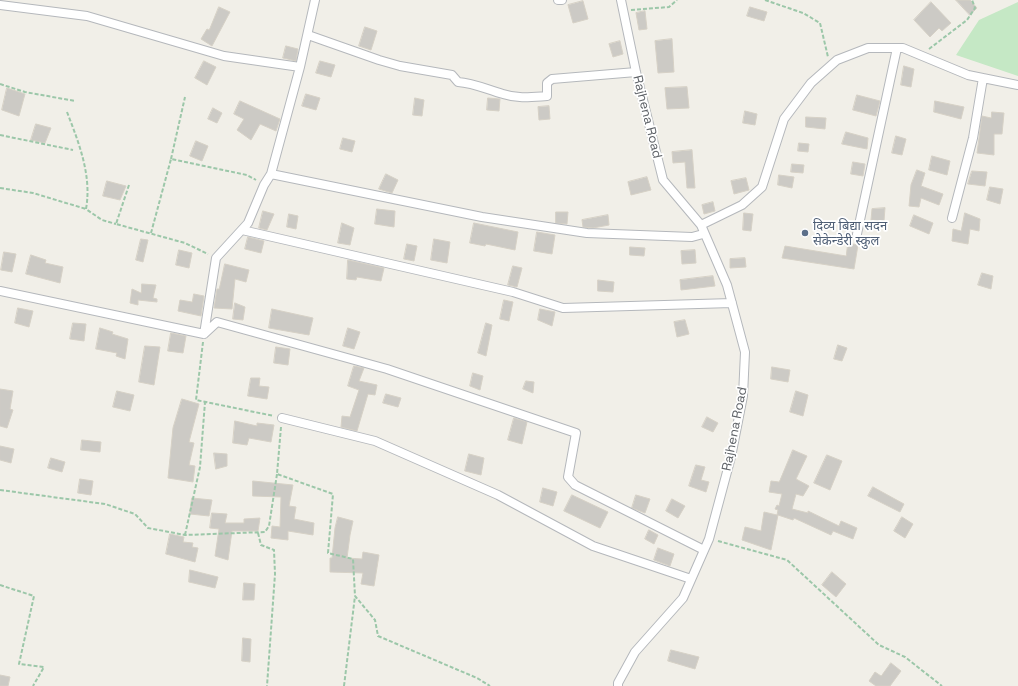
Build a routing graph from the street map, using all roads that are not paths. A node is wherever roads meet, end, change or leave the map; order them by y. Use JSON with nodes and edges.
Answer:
{"nodes":[{"id":1,"x":315,"y":0,"type":"edge"},
{"id":2,"x":558,"y":0,"type":"edge"},
{"id":3,"x":562,"y":0,"type":"edge"},
{"id":4,"x":621,"y":0,"type":"edge"},
{"id":5,"x":0,"y":5,"type":"edge"},
{"id":6,"x":308,"y":35,"type":"junction"},
{"id":7,"x":897,"y":48,"type":"junction"},
{"id":8,"x":300,"y":67,"type":"junction"},
{"id":9,"x":636,"y":72,"type":"junction"},
{"id":10,"x":983,"y":78,"type":"junction"},
{"id":11,"x":1018,"y":85,"type":"edge"},
{"id":12,"x":271,"y":174,"type":"junction"},
{"id":13,"x":952,"y":218,"type":"dead end"},
{"id":14,"x":700,"y":225,"type":"junction"},
{"id":15,"x":242,"y":230,"type":"junction"},
{"id":16,"x":703,"y":234,"type":"junction"},
{"id":17,"x":858,"y":234,"type":"dead end"},
{"id":18,"x":0,"y":291,"type":"edge"},
{"id":19,"x":732,"y":303,"type":"junction"},
{"id":20,"x":204,"y":334,"type":"junction"},
{"id":21,"x":282,"y":418,"type":"road end"},
{"id":22,"x":704,"y":550,"type":"junction"},
{"id":23,"x":691,"y":579,"type":"junction"},
{"id":24,"x":618,"y":686,"type":"edge"}],
"edges":[{"from":1,"to":6,"type":"street"},
{"from":2,"to":3,"type":"street"},
{"from":4,"to":9,"type":"street","name":"Rajhena Road"},
{"from":5,"to":8,"type":"street"},
{"from":6,"to":8,"type":"street"},
{"from":6,"to":9,"type":"street"},
{"from":7,"to":10,"type":"street"},
{"from":7,"to":14,"type":"street"},
{"from":7,"to":17,"type":"street"},
{"from":8,"to":12,"type":"street"},
{"from":9,"to":14,"type":"street","name":"Rajhena Road"},
{"from":10,"to":11,"type":"street"},
{"from":10,"to":13,"type":"street"},
{"from":12,"to":15,"type":"street"},
{"from":12,"to":16,"type":"street"},
{"from":14,"to":16,"type":"street","name":"Rajhena Road"},
{"from":15,"to":19,"type":"street"},
{"from":15,"to":20,"type":"street"},
{"from":16,"to":19,"type":"street","name":"Rajhena Road"},
{"from":18,"to":20,"type":"street"},
{"from":19,"to":22,"type":"street","name":"Rajhena Road"},
{"from":20,"to":22,"type":"street"},
{"from":21,"to":23,"type":"street"},
{"from":22,"to":23,"type":"street","name":"Rajhena Road"},
{"from":23,"to":24,"type":"street","name":"Rajhena Road"}]}
